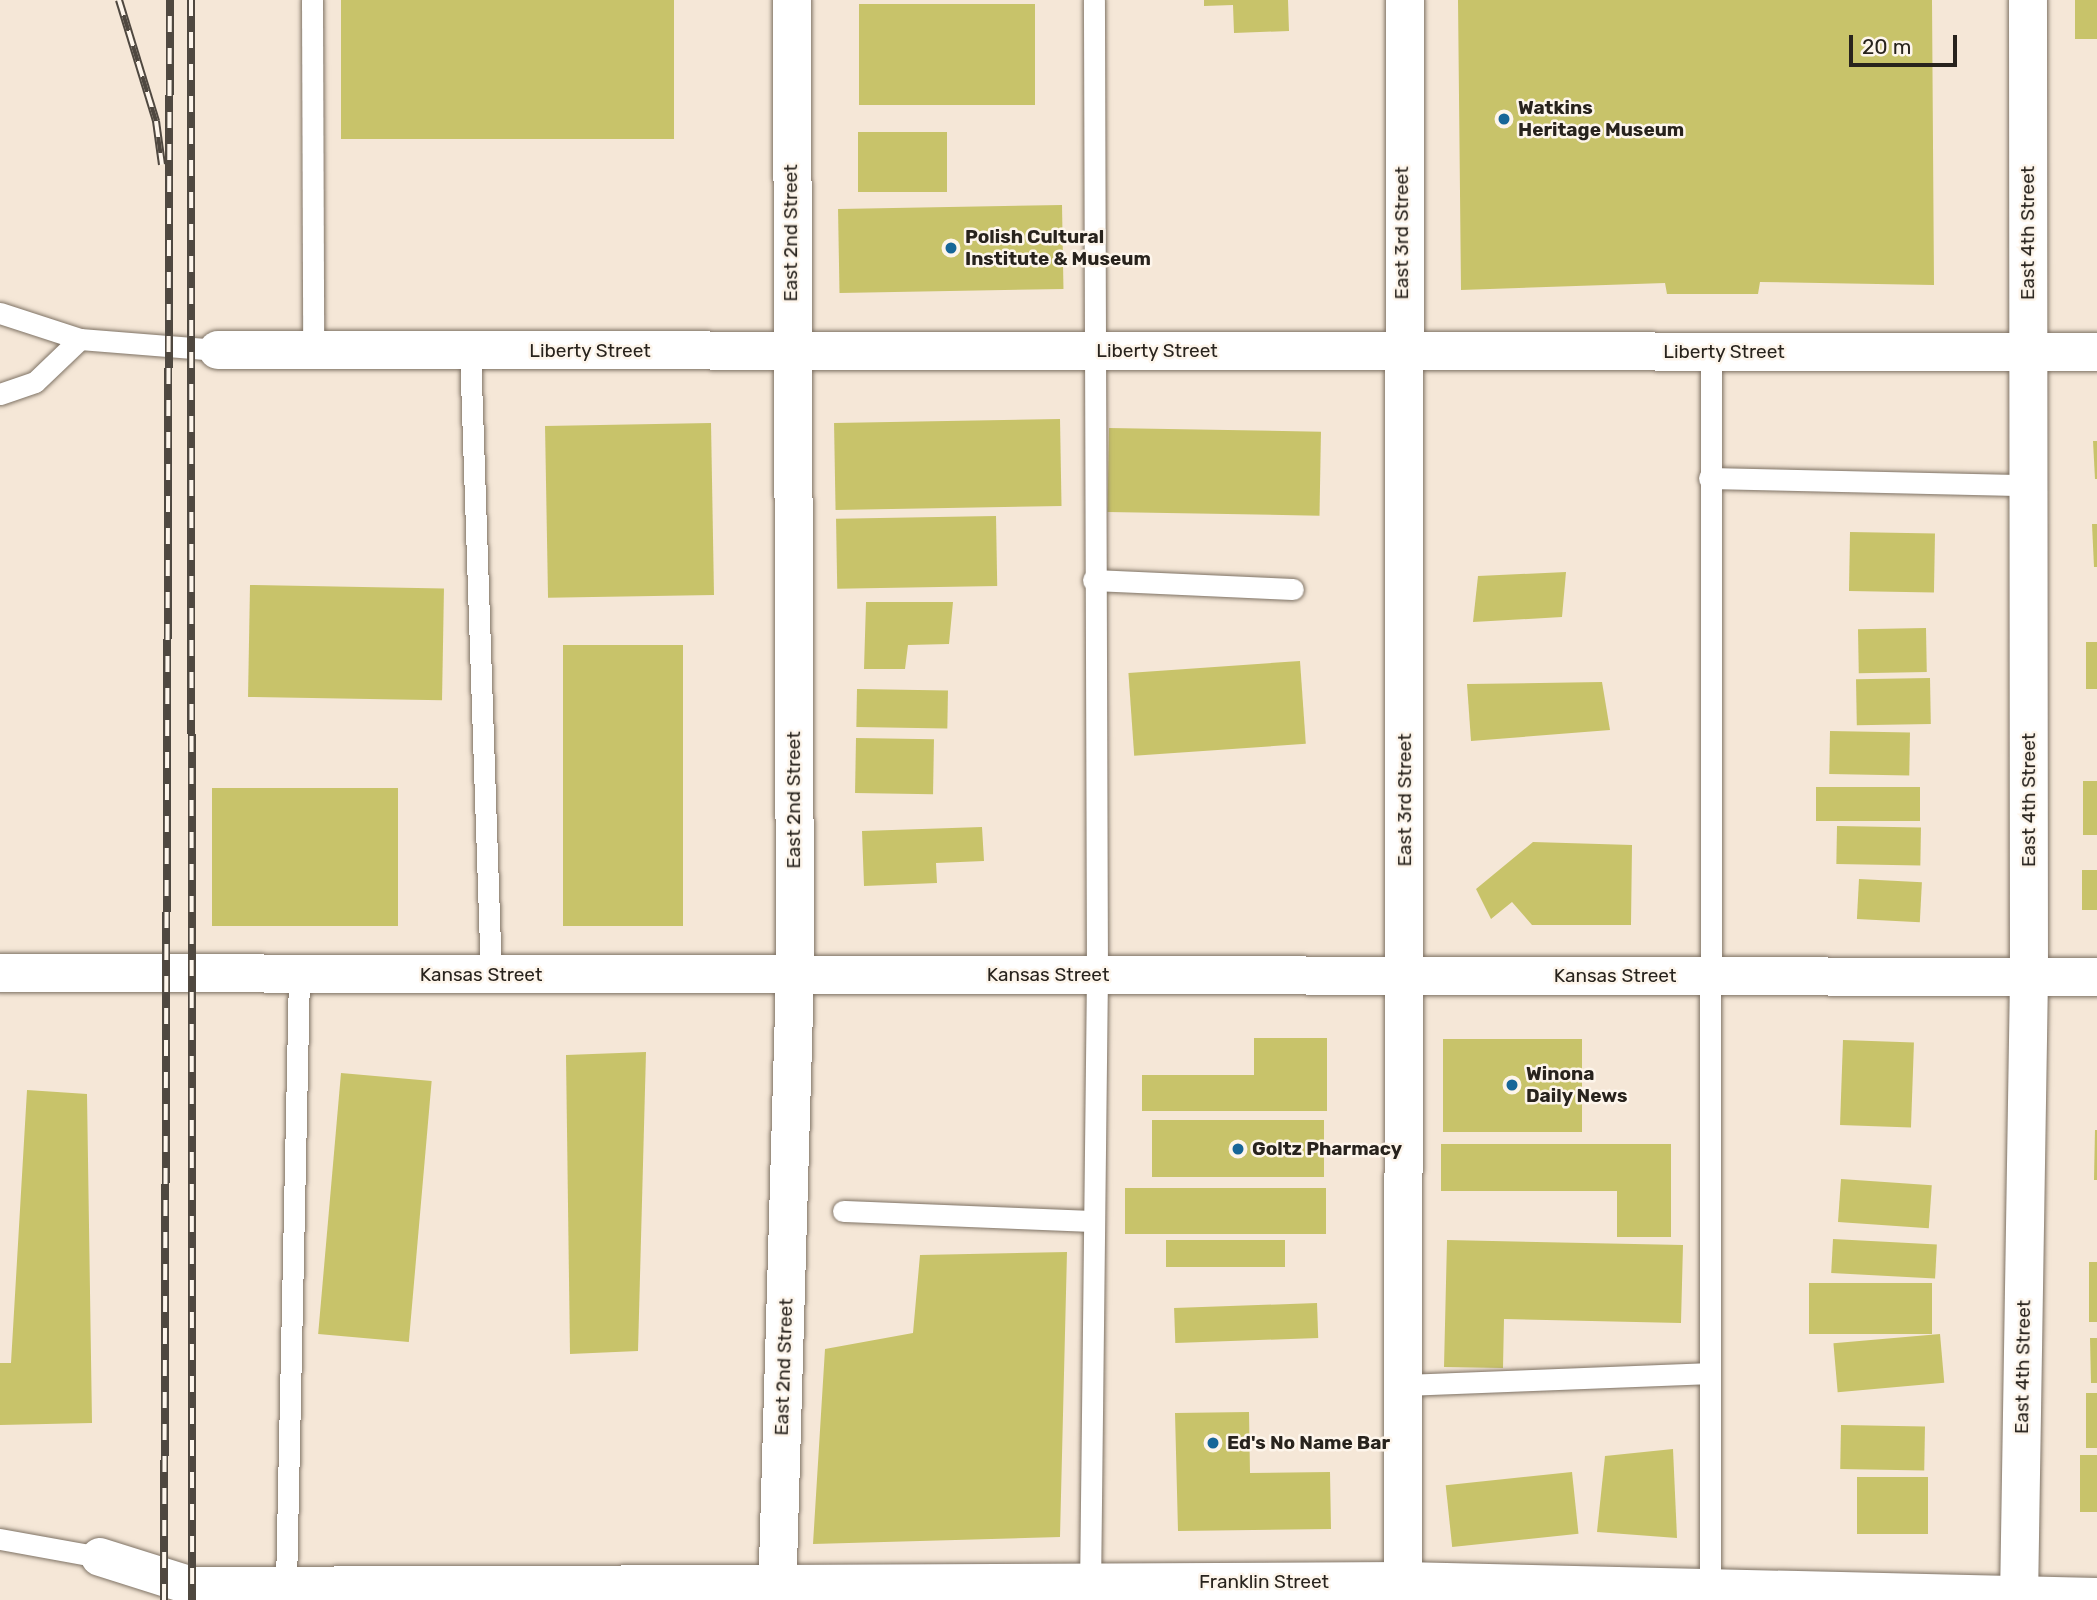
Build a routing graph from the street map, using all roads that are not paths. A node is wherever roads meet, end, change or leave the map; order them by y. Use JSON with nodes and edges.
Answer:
{"nodes":[{"id":1,"x":313,"y":0,"type":"edge"},
{"id":2,"x":792,"y":0,"type":"edge"},
{"id":3,"x":1094,"y":0,"type":"edge"},
{"id":4,"x":1405,"y":0,"type":"edge"},
{"id":5,"x":2028,"y":0,"type":"edge"},
{"id":6,"x":0,"y":313,"type":"edge"},
{"id":7,"x":80,"y":340,"type":"junction"},
{"id":8,"x":218,"y":350,"type":"joint"},
{"id":9,"x":470,"y":350,"type":"junction"},
{"id":10,"x":313,"y":351,"type":"junction"},
{"id":11,"x":790,"y":351,"type":"junction"},
{"id":12,"x":1091,"y":351,"type":"junction"},
{"id":13,"x":1406,"y":351,"type":"junction"},
{"id":14,"x":1710,"y":352,"type":"junction"},
{"id":15,"x":2028,"y":352,"type":"junction"},
{"id":16,"x":2097,"y":352,"type":"edge"},
{"id":17,"x":0,"y":394,"type":"edge"},
{"id":18,"x":1710,"y":478,"type":"junction"},
{"id":19,"x":2028,"y":485,"type":"junction"},
{"id":20,"x":1093,"y":580,"type":"junction"},
{"id":21,"x":1293,"y":589,"type":"dead end"},
{"id":22,"x":0,"y":973,"type":"edge"},
{"id":23,"x":795,"y":974,"type":"junction"},
{"id":24,"x":299,"y":975,"type":"junction"},
{"id":25,"x":491,"y":975,"type":"junction"},
{"id":26,"x":1097,"y":975,"type":"junction"},
{"id":27,"x":1404,"y":976,"type":"junction"},
{"id":28,"x":1707,"y":976,"type":"junction"},
{"id":29,"x":2029,"y":977,"type":"junction"},
{"id":30,"x":2097,"y":977,"type":"edge"},
{"id":31,"x":843,"y":1211,"type":"dead end"},
{"id":32,"x":1094,"y":1221,"type":"junction"},
{"id":33,"x":1708,"y":1373,"type":"junction"},
{"id":34,"x":1402,"y":1385,"type":"junction"},
{"id":35,"x":0,"y":1539,"type":"edge"},
{"id":36,"x":100,"y":1558,"type":"joint"},
{"id":37,"x":286,"y":1585,"type":"junction"},
{"id":38,"x":1403,"y":1591,"type":"edge"},
{"id":39,"x":777,"y":1592,"type":"edge"},
{"id":40,"x":1090,"y":1592,"type":"edge"},
{"id":41,"x":441,"y":1593,"type":"edge"},
{"id":42,"x":1710,"y":1595,"type":"edge"},
{"id":43,"x":2097,"y":1597,"type":"edge"},
{"id":44,"x":2019,"y":1599,"type":"edge"}],
"edges":[{"from":1,"to":10,"type":"lane"},
{"from":2,"to":11,"type":"street","name":"East 2nd Street"},
{"from":3,"to":12,"type":"lane"},
{"from":4,"to":13,"type":"street","name":"East 3rd Street"},
{"from":5,"to":15,"type":"street","name":"East 4th Street"},
{"from":6,"to":7,"type":"lane"},
{"from":7,"to":8,"type":"lane"},
{"from":7,"to":17,"type":"lane"},
{"from":8,"to":10,"type":"street","name":"Liberty Street"},
{"from":9,"to":10,"type":"street","name":"Liberty Street"},
{"from":9,"to":11,"type":"street","name":"Liberty Street"},
{"from":9,"to":25,"type":"lane"},
{"from":11,"to":12,"type":"street","name":"Liberty Street"},
{"from":11,"to":23,"type":"street","name":"East 2nd Street"},
{"from":12,"to":13,"type":"street","name":"Liberty Street"},
{"from":12,"to":20,"type":"lane"},
{"from":13,"to":14,"type":"street","name":"Liberty Street"},
{"from":13,"to":27,"type":"street","name":"East 3rd Street"},
{"from":14,"to":15,"type":"street","name":"Liberty Street"},
{"from":14,"to":18,"type":"lane"},
{"from":15,"to":16,"type":"street","name":"Liberty Street"},
{"from":15,"to":19,"type":"street","name":"East 4th Street"},
{"from":18,"to":19,"type":"lane"},
{"from":18,"to":28,"type":"lane"},
{"from":19,"to":29,"type":"street","name":"East 4th Street"},
{"from":20,"to":21,"type":"lane"},
{"from":20,"to":26,"type":"lane"},
{"from":22,"to":24,"type":"street","name":"Kansas Street"},
{"from":23,"to":25,"type":"street","name":"Kansas Street"},
{"from":23,"to":26,"type":"street","name":"Kansas Street"},
{"from":23,"to":39,"type":"street","name":"East 2nd Street"},
{"from":24,"to":25,"type":"street","name":"Kansas Street"},
{"from":24,"to":37,"type":"lane"},
{"from":26,"to":27,"type":"street","name":"Kansas Street"},
{"from":26,"to":32,"type":"lane"},
{"from":27,"to":28,"type":"street","name":"Kansas Street"},
{"from":27,"to":34,"type":"street","name":"East 3rd Street"},
{"from":28,"to":29,"type":"street","name":"Kansas Street"},
{"from":28,"to":33,"type":"lane"},
{"from":29,"to":30,"type":"street","name":"Kansas Street"},
{"from":29,"to":44,"type":"street","name":"East 4th Street"},
{"from":31,"to":32,"type":"lane"},
{"from":32,"to":40,"type":"lane"},
{"from":33,"to":34,"type":"lane"},
{"from":33,"to":42,"type":"lane"},
{"from":34,"to":38,"type":"street","name":"East 3rd Street"},
{"from":35,"to":36,"type":"lane"},
{"from":36,"to":37,"type":"street","name":"Franklin Street"},
{"from":37,"to":41,"type":"street","name":"Franklin Street"},
{"from":38,"to":40,"type":"street","name":"Franklin Street"},
{"from":38,"to":42,"type":"street","name":"Franklin Street"},
{"from":39,"to":40,"type":"street","name":"Franklin Street"},
{"from":39,"to":41,"type":"street","name":"Franklin Street"},
{"from":42,"to":44,"type":"street","name":"Franklin Street"},
{"from":43,"to":44,"type":"street","name":"Franklin Street"}]}
